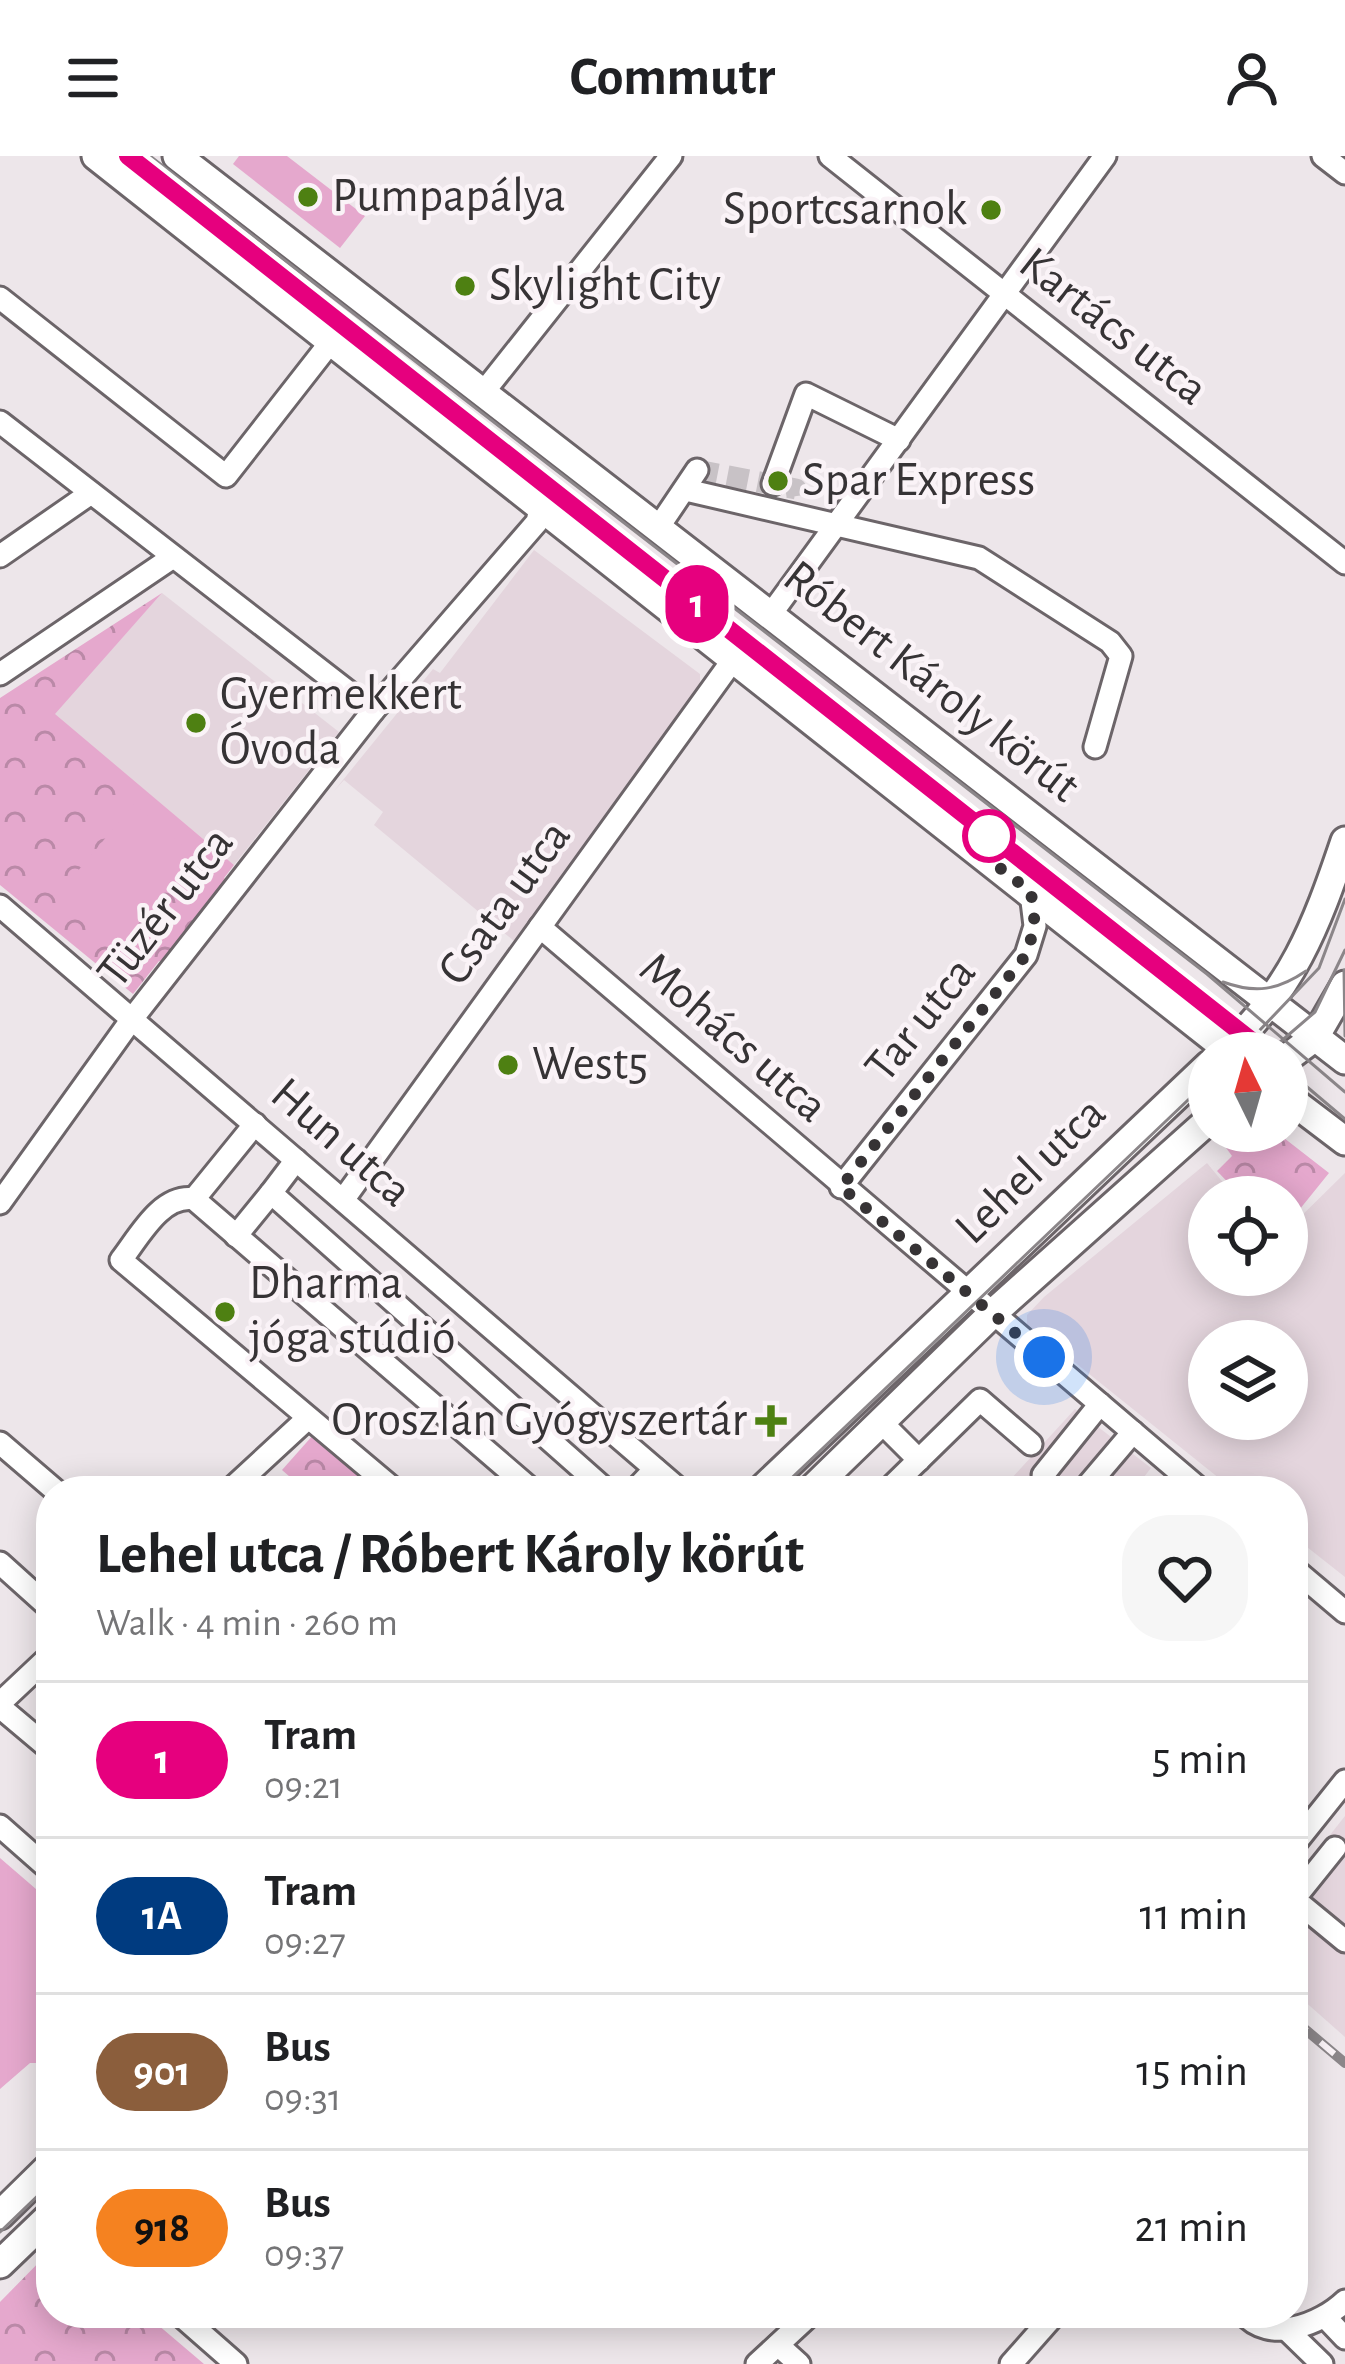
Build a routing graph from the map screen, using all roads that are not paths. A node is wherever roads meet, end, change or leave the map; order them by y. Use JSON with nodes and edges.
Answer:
{"nodes":[{"id":1,"x":96,"y":156,"type":"edge"},
{"id":2,"x":670,"y":156,"type":"edge"},
{"id":3,"x":830,"y":156,"type":"edge"},
{"id":4,"x":1105,"y":156,"type":"edge"},
{"id":5,"x":1323,"y":156,"type":"edge"},
{"id":6,"x":193,"y":161,"type":"edge"},
{"id":7,"x":1345,"y":173,"type":"edge"},
{"id":8,"x":1004,"y":293,"type":"junction"},
{"id":9,"x":0,"y":298,"type":"edge"},
{"id":10,"x":333,"y":339,"type":"junction"},
{"id":11,"x":482,"y":394,"type":"junction"},
{"id":12,"x":0,"y":422,"type":"edge"},
{"id":13,"x":898,"y":440,"type":"junction"},
{"id":14,"x":773,"y":484,"type":"dead end"},
{"id":15,"x":91,"y":493,"type":"junction"},
{"id":16,"x":541,"y":504,"type":"junction"},
{"id":17,"x":841,"y":521,"type":"junction"},
{"id":18,"x":658,"y":528,"type":"junction"},
{"id":19,"x":0,"y":556,"type":"edge"},
{"id":20,"x":173,"y":557,"type":"junction"},
{"id":21,"x":1345,"y":563,"type":"edge"},
{"id":22,"x":771,"y":614,"type":"junction"},
{"id":23,"x":735,"y":657,"type":"junction"},
{"id":24,"x":0,"y":674,"type":"edge"},
{"id":25,"x":373,"y":711,"type":"junction"},
{"id":26,"x":1095,"y":747,"type":"dead end"},
{"id":27,"x":1345,"y":842,"type":"edge"},
{"id":28,"x":1031,"y":892,"type":"junction"},
{"id":29,"x":0,"y":906,"type":"edge"},
{"id":30,"x":540,"y":927,"type":"junction"},
{"id":31,"x":1345,"y":985,"type":"edge"},
{"id":32,"x":1271,"y":1001,"type":"junction"},
{"id":33,"x":132,"y":1019,"type":"junction"},
{"id":34,"x":1196,"y":1032,"type":"edge"},
{"id":35,"x":1243,"y":1032,"type":"edge"},
{"id":36,"x":1315,"y":1037,"type":"junction"},
{"id":37,"x":1308,"y":1042,"type":"edge"},
{"id":38,"x":1345,"y":1060,"type":"edge"},
{"id":39,"x":1188,"y":1088,"type":"edge"},
{"id":40,"x":1308,"y":1113,"type":"edge"},
{"id":41,"x":255,"y":1124,"type":"junction"},
{"id":42,"x":1188,"y":1139,"type":"edge"},
{"id":43,"x":1345,"y":1141,"type":"edge"},
{"id":44,"x":296,"y":1160,"type":"junction"},
{"id":45,"x":841,"y":1187,"type":"junction"},
{"id":46,"x":271,"y":1193,"type":"junction"},
{"id":47,"x":194,"y":1199,"type":"junction"},
{"id":48,"x":344,"y":1200,"type":"junction"},
{"id":49,"x":0,"y":1203,"type":"edge"},
{"id":50,"x":236,"y":1236,"type":"junction"},
{"id":51,"x":968,"y":1294,"type":"junction"},
{"id":52,"x":993,"y":1313,"type":"junction"},
{"id":53,"x":1100,"y":1404,"type":"junction"},
{"id":54,"x":308,"y":1418,"type":"junction"},
{"id":55,"x":881,"y":1422,"type":"junction"},
{"id":56,"x":1133,"y":1432,"type":"junction"},
{"id":57,"x":0,"y":1443,"type":"edge"},
{"id":58,"x":1031,"y":1444,"type":"dead end"},
{"id":59,"x":919,"y":1460,"type":"junction"},
{"id":60,"x":655,"y":1469,"type":"junction"},
{"id":61,"x":1043,"y":1475,"type":"dead end"},
{"id":62,"x":38,"y":1476,"type":"edge"},
{"id":63,"x":254,"y":1476,"type":"edge"},
{"id":64,"x":378,"y":1476,"type":"edge"},
{"id":65,"x":516,"y":1476,"type":"edge"},
{"id":66,"x":590,"y":1476,"type":"edge"},
{"id":67,"x":648,"y":1476,"type":"edge"},
{"id":68,"x":663,"y":1476,"type":"edge"},
{"id":69,"x":776,"y":1476,"type":"edge"},
{"id":70,"x":825,"y":1476,"type":"edge"},
{"id":71,"x":902,"y":1476,"type":"edge"},
{"id":72,"x":1096,"y":1476,"type":"edge"},
{"id":73,"x":1184,"y":1476,"type":"edge"},
{"id":74,"x":0,"y":1563,"type":"edge"},
{"id":75,"x":1308,"y":1581,"type":"edge"},
{"id":76,"x":36,"y":1595,"type":"edge"},
{"id":77,"x":1345,"y":1612,"type":"edge"},
{"id":78,"x":36,"y":1670,"type":"edge"},
{"id":79,"x":0,"y":1705,"type":"edge"},
{"id":80,"x":36,"y":1737,"type":"edge"},
{"id":81,"x":1345,"y":1781,"type":"edge"},
{"id":82,"x":0,"y":1826,"type":"edge"},
{"id":83,"x":1310,"y":1826,"type":"junction"},
{"id":84,"x":1308,"y":1828,"type":"edge"},
{"id":85,"x":1340,"y":1852,"type":"edge"},
{"id":86,"x":36,"y":1858,"type":"edge"},
{"id":87,"x":1308,"y":1885,"type":"edge"},
{"id":88,"x":1308,"y":1910,"type":"edge"},
{"id":89,"x":1345,"y":1940,"type":"edge"},
{"id":90,"x":36,"y":2179,"type":"edge"},
{"id":91,"x":28,"y":2187,"type":"junction"},
{"id":92,"x":36,"y":2194,"type":"edge"},
{"id":93,"x":0,"y":2215,"type":"edge"},
{"id":94,"x":36,"y":2229,"type":"edge"},
{"id":95,"x":0,"y":2264,"type":"edge"},
{"id":96,"x":1345,"y":2301,"type":"edge"},
{"id":97,"x":1326,"y":2318,"type":"junction"},
{"id":98,"x":1308,"y":2323,"type":"edge"},
{"id":99,"x":195,"y":2328,"type":"edge"},
{"id":100,"x":796,"y":2328,"type":"edge"},
{"id":101,"x":1043,"y":2328,"type":"edge"},
{"id":102,"x":1281,"y":2328,"type":"edge"},
{"id":103,"x":1290,"y":2328,"type":"edge"},
{"id":104,"x":1286,"y":2329,"type":"junction"},
{"id":105,"x":1345,"y":2338,"type":"edge"},
{"id":106,"x":778,"y":2345,"type":"junction"},
{"id":107,"x":236,"y":2364,"type":"edge"},
{"id":108,"x":757,"y":2364,"type":"edge"},
{"id":109,"x":800,"y":2364,"type":"edge"},
{"id":110,"x":1012,"y":2364,"type":"edge"},
{"id":111,"x":1322,"y":2364,"type":"edge"}],
"edges":[{"from":1,"to":10,"type":"main road","name":"Róbert Károly körút"},
{"from":2,"to":11,"type":"street"},
{"from":3,"to":8,"type":"street","name":"Kartács utca"},
{"from":4,"to":8,"type":"street"},
{"from":5,"to":7,"type":"street"},
{"from":6,"to":11,"type":"main road","name":"Róbert Károly körút"},
{"from":8,"to":13,"type":"street"},
{"from":8,"to":21,"type":"street","name":"Kartács utca"},
{"from":9,"to":10,"type":"street"},
{"from":10,"to":16,"type":"main road","name":"Róbert Károly körút"},
{"from":11,"to":18,"type":"main road","name":"Róbert Károly körút"},
{"from":12,"to":15,"type":"street"},
{"from":13,"to":14,"type":"street"},
{"from":13,"to":17,"type":"street"},
{"from":15,"to":19,"type":"street"},
{"from":15,"to":20,"type":"street"},
{"from":16,"to":23,"type":"main road","name":"Róbert Károly körút"},
{"from":16,"to":25,"type":"street","name":"Tüzér utca"},
{"from":17,"to":18,"type":"street"},
{"from":17,"to":22,"type":"street"},
{"from":17,"to":26,"type":"street"},
{"from":18,"to":22,"type":"main road","name":"Róbert Károly körút"},
{"from":20,"to":24,"type":"street"},
{"from":20,"to":25,"type":"street"},
{"from":22,"to":32,"type":"main road","name":"Róbert Károly körút"},
{"from":23,"to":28,"type":"main road","name":"Róbert Károly körút"},
{"from":23,"to":30,"type":"street","name":"Csata utca"},
{"from":25,"to":33,"type":"street","name":"Tüzér utca"},
{"from":27,"to":32,"type":"main road","name":"Lehel utca"},
{"from":28,"to":34,"type":"main road","name":"Róbert Károly körút"},
{"from":28,"to":45,"type":"street","name":"Tar utca"},
{"from":29,"to":33,"type":"street","name":"Hun utca"},
{"from":30,"to":45,"type":"street","name":"Mohács utca"},
{"from":30,"to":48,"type":"street","name":"Csata utca"},
{"from":31,"to":36,"type":"main road"},
{"from":32,"to":35,"type":"main road","name":"Lehel utca"},
{"from":32,"to":36,"type":"main road","name":"Róbert Károly körút"},
{"from":33,"to":41,"type":"street","name":"Hun utca"},
{"from":33,"to":49,"type":"street","name":"Tüzér utca"},
{"from":36,"to":37,"type":"main road"},
{"from":36,"to":38,"type":"main road","name":"Róbert Károly körút"},
{"from":39,"to":51,"type":"main road","name":"Lehel utca"},
{"from":40,"to":43,"type":"main road"},
{"from":41,"to":44,"type":"street","name":"Hun utca"},
{"from":41,"to":47,"type":"street"},
{"from":42,"to":52,"type":"main road","name":"Lehel utca"},
{"from":44,"to":46,"type":"street"},
{"from":44,"to":48,"type":"street","name":"Hun utca"},
{"from":45,"to":51,"type":"street","name":"Mohács utca"},
{"from":46,"to":50,"type":"street"},
{"from":46,"to":66,"type":"street"},
{"from":47,"to":50,"type":"street"},
{"from":47,"to":54,"type":"street"},
{"from":48,"to":60,"type":"street","name":"Hun utca"},
{"from":50,"to":65,"type":"street"},
{"from":51,"to":52,"type":"street","name":"Mohács utca"},
{"from":51,"to":69,"type":"main road","name":"Lehel utca"},
{"from":52,"to":53,"type":"street","name":"Mohács utca"},
{"from":52,"to":55,"type":"main road","name":"Lehel utca"},
{"from":53,"to":56,"type":"street","name":"Mohács utca"},
{"from":53,"to":61,"type":"street"},
{"from":54,"to":63,"type":"street"},
{"from":54,"to":64,"type":"street"},
{"from":55,"to":59,"type":"street"},
{"from":55,"to":70,"type":"main road","name":"Lehel utca"},
{"from":56,"to":72,"type":"street"},
{"from":56,"to":73,"type":"street","name":"Mohács utca"},
{"from":57,"to":62,"type":"street"},
{"from":58,"to":59,"type":"street"},
{"from":59,"to":71,"type":"street"},
{"from":60,"to":67,"type":"street"},
{"from":60,"to":68,"type":"street","name":"Hun utca"},
{"from":74,"to":76,"type":"street"},
{"from":75,"to":77,"type":"street"},
{"from":78,"to":79,"type":"street"},
{"from":79,"to":80,"type":"street"},
{"from":81,"to":83,"type":"street"},
{"from":82,"to":86,"type":"street"},
{"from":83,"to":84,"type":"street"},
{"from":83,"to":85,"type":"street"},
{"from":85,"to":87,"type":"street"},
{"from":88,"to":89,"type":"street"},
{"from":90,"to":91,"type":"main road"},
{"from":91,"to":92,"type":"street"},
{"from":91,"to":93,"type":"main road"},
{"from":94,"to":95,"type":"main road"},
{"from":96,"to":97,"type":"street"},
{"from":97,"to":98,"type":"street"},
{"from":97,"to":105,"type":"street"},
{"from":99,"to":107,"type":"street"},
{"from":100,"to":106,"type":"street"},
{"from":101,"to":110,"type":"street"},
{"from":102,"to":104,"type":"street"},
{"from":103,"to":104,"type":"street"},
{"from":104,"to":111,"type":"street"},
{"from":106,"to":108,"type":"street"},
{"from":106,"to":109,"type":"street"}]}
